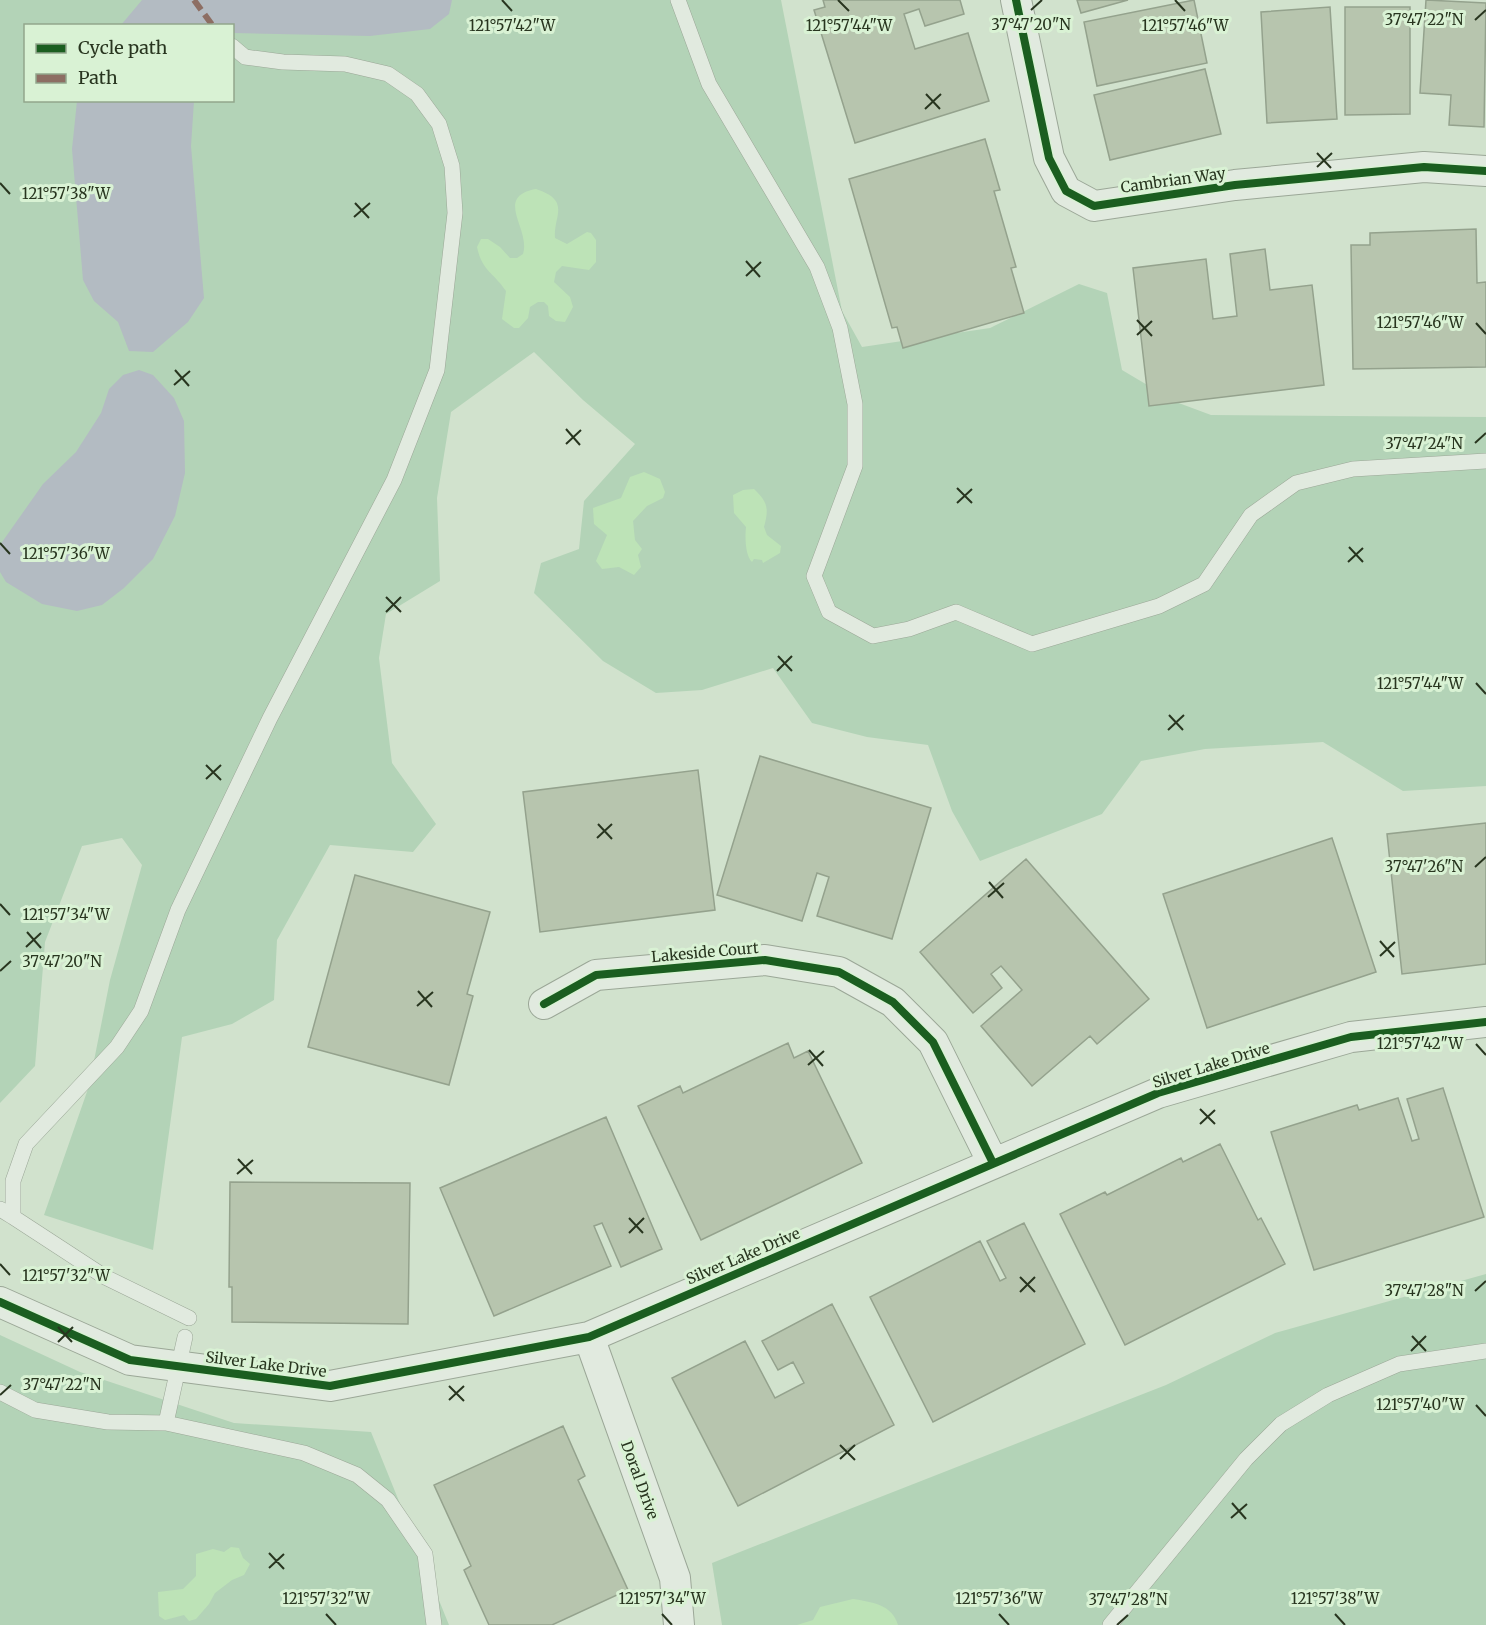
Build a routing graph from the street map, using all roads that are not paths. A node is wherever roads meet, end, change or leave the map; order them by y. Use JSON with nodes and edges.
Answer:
{"nodes":[{"id":1,"x":678,"y":0,"type":"edge"},
{"id":2,"x":1016,"y":0,"type":"edge"},
{"id":3,"x":234,"y":48,"type":"edge"},
{"id":4,"x":1486,"y":171,"type":"edge"},
{"id":5,"x":1486,"y":461,"type":"edge"},
{"id":6,"x":544,"y":1004,"type":"dead end"},
{"id":7,"x":1486,"y":1022,"type":"edge"},
{"id":8,"x":993,"y":1163,"type":"junction"},
{"id":9,"x":6,"y":1213,"type":"edge"},
{"id":10,"x":0,"y":1302,"type":"edge"},
{"id":11,"x":189,"y":1318,"type":"dead end"},
{"id":12,"x":185,"y":1337,"type":"dead end"},
{"id":13,"x":589,"y":1337,"type":"junction"},
{"id":14,"x":1486,"y":1351,"type":"edge"},
{"id":15,"x":180,"y":1367,"type":"junction"},
{"id":16,"x":0,"y":1392,"type":"edge"},
{"id":17,"x":166,"y":1423,"type":"junction"},
{"id":18,"x":434,"y":1625,"type":"edge"},
{"id":19,"x":679,"y":1625,"type":"edge"},
{"id":20,"x":1110,"y":1625,"type":"edge"}],
"edges":[{"from":1,"to":5,"type":"lane"},
{"from":2,"to":4,"type":"street","name":"Cambrian Way"},
{"from":3,"to":9,"type":"lane"},
{"from":6,"to":8,"type":"street","name":"Lakeside Court"},
{"from":7,"to":8,"type":"street","name":"Silver Lake Drive"},
{"from":8,"to":13,"type":"street","name":"Silver Lake Drive"},
{"from":9,"to":11,"type":"lane"},
{"from":10,"to":15,"type":"street","name":"Silver Lake Drive"},
{"from":12,"to":15,"type":"lane"},
{"from":13,"to":15,"type":"street","name":"Silver Lake Drive"},
{"from":13,"to":19,"type":"street","name":"Doral Drive"},
{"from":14,"to":20,"type":"lane"},
{"from":15,"to":17,"type":"lane"},
{"from":16,"to":17,"type":"lane"},
{"from":17,"to":18,"type":"lane"}]}
